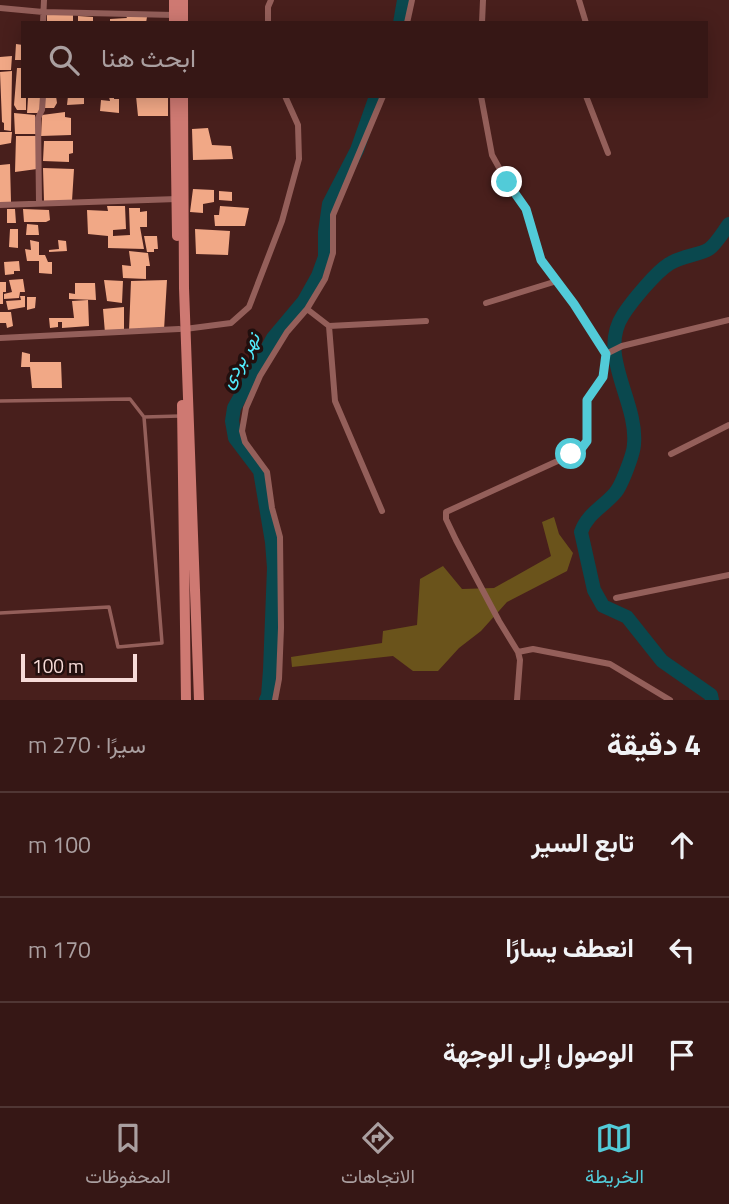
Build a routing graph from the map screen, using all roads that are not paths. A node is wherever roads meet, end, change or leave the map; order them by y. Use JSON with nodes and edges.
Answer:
{"nodes":[{"id":1,"x":44,"y":0,"type":"edge"},
{"id":2,"x":174,"y":0,"type":"edge"},
{"id":3,"x":183,"y":0,"type":"edge"},
{"id":4,"x":271,"y":0,"type":"edge"},
{"id":5,"x":412,"y":0,"type":"edge"},
{"id":6,"x":483,"y":0,"type":"edge"},
{"id":7,"x":579,"y":0,"type":"edge"},
{"id":8,"x":0,"y":8,"type":"edge"},
{"id":9,"x":43,"y":12,"type":"junction"},
{"id":10,"x":174,"y":19,"type":"edge"},
{"id":11,"x":43,"y":21,"type":"edge"},
{"id":12,"x":183,"y":21,"type":"edge"},
{"id":13,"x":268,"y":21,"type":"edge"},
{"id":14,"x":407,"y":21,"type":"edge"},
{"id":15,"x":482,"y":21,"type":"edge"},
{"id":16,"x":585,"y":21,"type":"edge"},
{"id":17,"x":43,"y":98,"type":"edge"},
{"id":18,"x":175,"y":98,"type":"edge"},
{"id":19,"x":183,"y":98,"type":"edge"},
{"id":20,"x":286,"y":98,"type":"edge"},
{"id":21,"x":382,"y":98,"type":"edge"},
{"id":22,"x":481,"y":98,"type":"edge"},
{"id":23,"x":587,"y":98,"type":"edge"},
{"id":24,"x":608,"y":153,"type":"dead end"},
{"id":25,"x":177,"y":199,"type":"junction"},
{"id":26,"x":39,"y":203,"type":"junction"},
{"id":27,"x":0,"y":205,"type":"edge"},
{"id":28,"x":557,"y":281,"type":"junction"},
{"id":29,"x":486,"y":303,"type":"dead end"},
{"id":30,"x":307,"y":309,"type":"junction"},
{"id":31,"x":729,"y":320,"type":"edge"},
{"id":32,"x":426,"y":321,"type":"dead end"},
{"id":33,"x":329,"y":326,"type":"junction"},
{"id":34,"x":182,"y":329,"type":"junction"},
{"id":35,"x":0,"y":338,"type":"edge"},
{"id":36,"x":608,"y":354,"type":"junction"},
{"id":37,"x":0,"y":401,"type":"edge"},
{"id":38,"x":182,"y":416,"type":"junction"},
{"id":39,"x":144,"y":417,"type":"junction"},
{"id":40,"x":729,"y":425,"type":"edge"},
{"id":41,"x":671,"y":454,"type":"dead end"},
{"id":42,"x":382,"y":511,"type":"dead end"},
{"id":43,"x":729,"y":575,"type":"edge"},
{"id":44,"x":616,"y":597,"type":"dead end"},
{"id":45,"x":0,"y":612,"type":"edge"},
{"id":46,"x":518,"y":652,"type":"junction"},
{"id":47,"x":186,"y":700,"type":"edge"},
{"id":48,"x":199,"y":700,"type":"edge"},
{"id":49,"x":275,"y":700,"type":"edge"},
{"id":50,"x":517,"y":700,"type":"edge"},
{"id":51,"x":670,"y":700,"type":"edge"}],
"edges":[{"from":1,"to":9,"type":"street"},
{"from":2,"to":10,"type":"main road"},
{"from":3,"to":12,"type":"main road"},
{"from":4,"to":13,"type":"street"},
{"from":5,"to":14,"type":"street"},
{"from":6,"to":15,"type":"street"},
{"from":7,"to":16,"type":"street"},
{"from":8,"to":9,"type":"street"},
{"from":9,"to":10,"type":"street"},
{"from":9,"to":11,"type":"street"},
{"from":17,"to":26,"type":"street"},
{"from":18,"to":25,"type":"main road"},
{"from":19,"to":34,"type":"main road"},
{"from":20,"to":34,"type":"street"},
{"from":21,"to":30,"type":"street"},
{"from":22,"to":28,"type":"street"},
{"from":23,"to":24,"type":"street"},
{"from":25,"to":26,"type":"street"},
{"from":25,"to":34,"type":"main road"},
{"from":26,"to":27,"type":"street"},
{"from":28,"to":29,"type":"street"},
{"from":28,"to":36,"type":"street"},
{"from":30,"to":33,"type":"street"},
{"from":30,"to":49,"type":"street"},
{"from":31,"to":36,"type":"street"},
{"from":32,"to":33,"type":"street"},
{"from":33,"to":42,"type":"street"},
{"from":34,"to":35,"type":"street"},
{"from":34,"to":38,"type":"main road"},
{"from":34,"to":48,"type":"main road"},
{"from":36,"to":46,"type":"street"},
{"from":37,"to":39,"type":"lane"},
{"from":38,"to":39,"type":"lane"},
{"from":38,"to":47,"type":"main road"},
{"from":39,"to":45,"type":"lane"},
{"from":40,"to":41,"type":"street"},
{"from":43,"to":44,"type":"street"},
{"from":46,"to":50,"type":"street"},
{"from":46,"to":51,"type":"street"}]}
